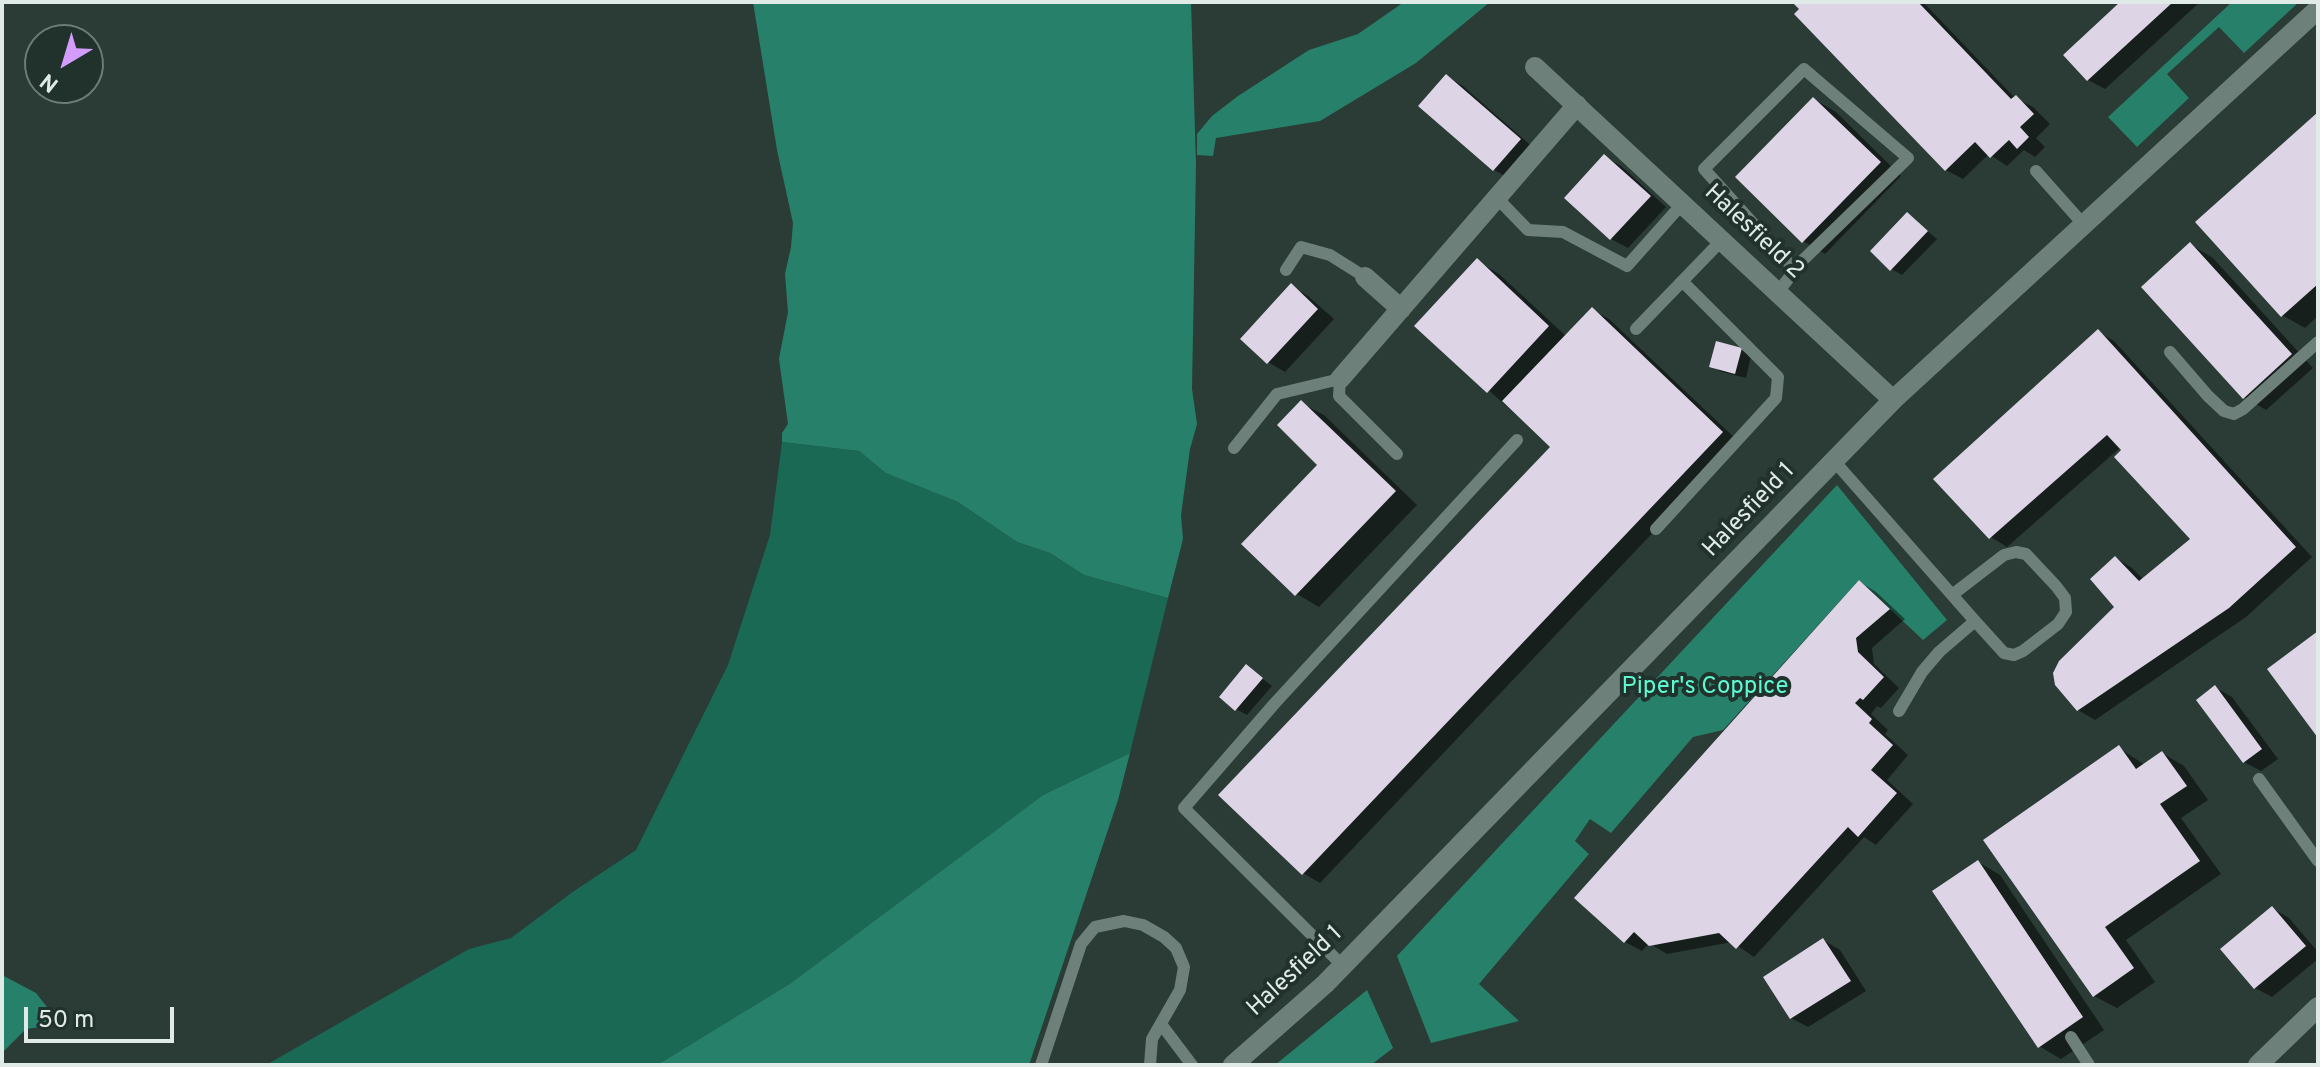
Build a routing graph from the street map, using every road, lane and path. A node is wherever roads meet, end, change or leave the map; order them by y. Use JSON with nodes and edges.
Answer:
{"nodes":[{"id":1,"x":2318,"y":9,"type":"edge"},
{"id":2,"x":1535,"y":67,"type":"dead end"},
{"id":3,"x":1577,"y":105,"type":"junction"},
{"id":4,"x":2036,"y":171,"type":"dead end"},
{"id":5,"x":1497,"y":198,"type":"junction"},
{"id":6,"x":1683,"y":203,"type":"junction"},
{"id":7,"x":2084,"y":225,"type":"junction"},
{"id":8,"x":1722,"y":240,"type":"junction"},
{"id":9,"x":1286,"y":270,"type":"dead end"},
{"id":10,"x":1795,"y":270,"type":"junction"},
{"id":11,"x":1365,"y":277,"type":"joint"},
{"id":12,"x":1682,"y":281,"type":"junction"},
{"id":13,"x":1778,"y":292,"type":"junction"},
{"id":14,"x":1401,"y":309,"type":"junction"},
{"id":15,"x":1636,"y":329,"type":"dead end"},
{"id":16,"x":2318,"y":342,"type":"edge"},
{"id":17,"x":2170,"y":352,"type":"dead end"},
{"id":18,"x":1340,"y":379,"type":"junction"},
{"id":19,"x":1893,"y":400,"type":"junction"},
{"id":20,"x":1517,"y":440,"type":"dead end"},
{"id":21,"x":1234,"y":448,"type":"dead end"},
{"id":22,"x":1397,"y":454,"type":"dead end"},
{"id":23,"x":1835,"y":462,"type":"junction"},
{"id":24,"x":1656,"y":529,"type":"dead end"},
{"id":25,"x":1952,"y":595,"type":"junction"},
{"id":26,"x":1975,"y":621,"type":"junction"},
{"id":27,"x":1899,"y":711,"type":"dead end"},
{"id":28,"x":2259,"y":779,"type":"dead end"},
{"id":29,"x":2318,"y":861,"type":"edge"},
{"id":30,"x":1343,"y":966,"type":"junction"},
{"id":31,"x":2318,"y":1007,"type":"edge"},
{"id":32,"x":1161,"y":1024,"type":"junction"},
{"id":33,"x":2071,"y":1037,"type":"dead end"},
{"id":34,"x":1041,"y":1065,"type":"edge"},
{"id":35,"x":1150,"y":1065,"type":"edge"},
{"id":36,"x":1192,"y":1065,"type":"edge"},
{"id":37,"x":1233,"y":1065,"type":"edge"},
{"id":38,"x":2089,"y":1065,"type":"edge"},
{"id":39,"x":2258,"y":1065,"type":"edge"}],
"edges":[{"from":1,"to":7,"type":"street","name":"Halesfield 1"},
{"from":2,"to":3,"type":"street","name":"Halesfield 2"},
{"from":3,"to":5,"type":"street"},
{"from":3,"to":6,"type":"street","name":"Halesfield 2"},
{"from":4,"to":7,"type":"lane"},
{"from":5,"to":6,"type":"lane"},
{"from":5,"to":14,"type":"street"},
{"from":6,"to":8,"type":"street","name":"Halesfield 2"},
{"from":7,"to":19,"type":"street","name":"Halesfield 1"},
{"from":8,"to":12,"type":"lane"},
{"from":8,"to":13,"type":"street","name":"Halesfield 2"},
{"from":9,"to":11,"type":"lane"},
{"from":10,"to":10,"type":"lane"},
{"from":10,"to":13,"type":"lane"},
{"from":11,"to":14,"type":"street"},
{"from":12,"to":15,"type":"lane"},
{"from":12,"to":24,"type":"lane"},
{"from":13,"to":19,"type":"street","name":"Halesfield 2"},
{"from":14,"to":18,"type":"street"},
{"from":16,"to":17,"type":"lane"},
{"from":18,"to":21,"type":"lane"},
{"from":18,"to":22,"type":"lane"},
{"from":19,"to":23,"type":"street","name":"Halesfield 1"},
{"from":20,"to":30,"type":"lane"},
{"from":23,"to":25,"type":"lane"},
{"from":23,"to":30,"type":"street","name":"Halesfield 1"},
{"from":25,"to":26,"type":"lane"},
{"from":25,"to":26,"type":"lane"},
{"from":26,"to":27,"type":"lane"},
{"from":28,"to":29,"type":"lane"},
{"from":30,"to":37,"type":"street","name":"Halesfield 1"},
{"from":31,"to":39,"type":"street"},
{"from":32,"to":34,"type":"lane"},
{"from":32,"to":35,"type":"lane"},
{"from":32,"to":36,"type":"lane"},
{"from":33,"to":38,"type":"lane"}]}
